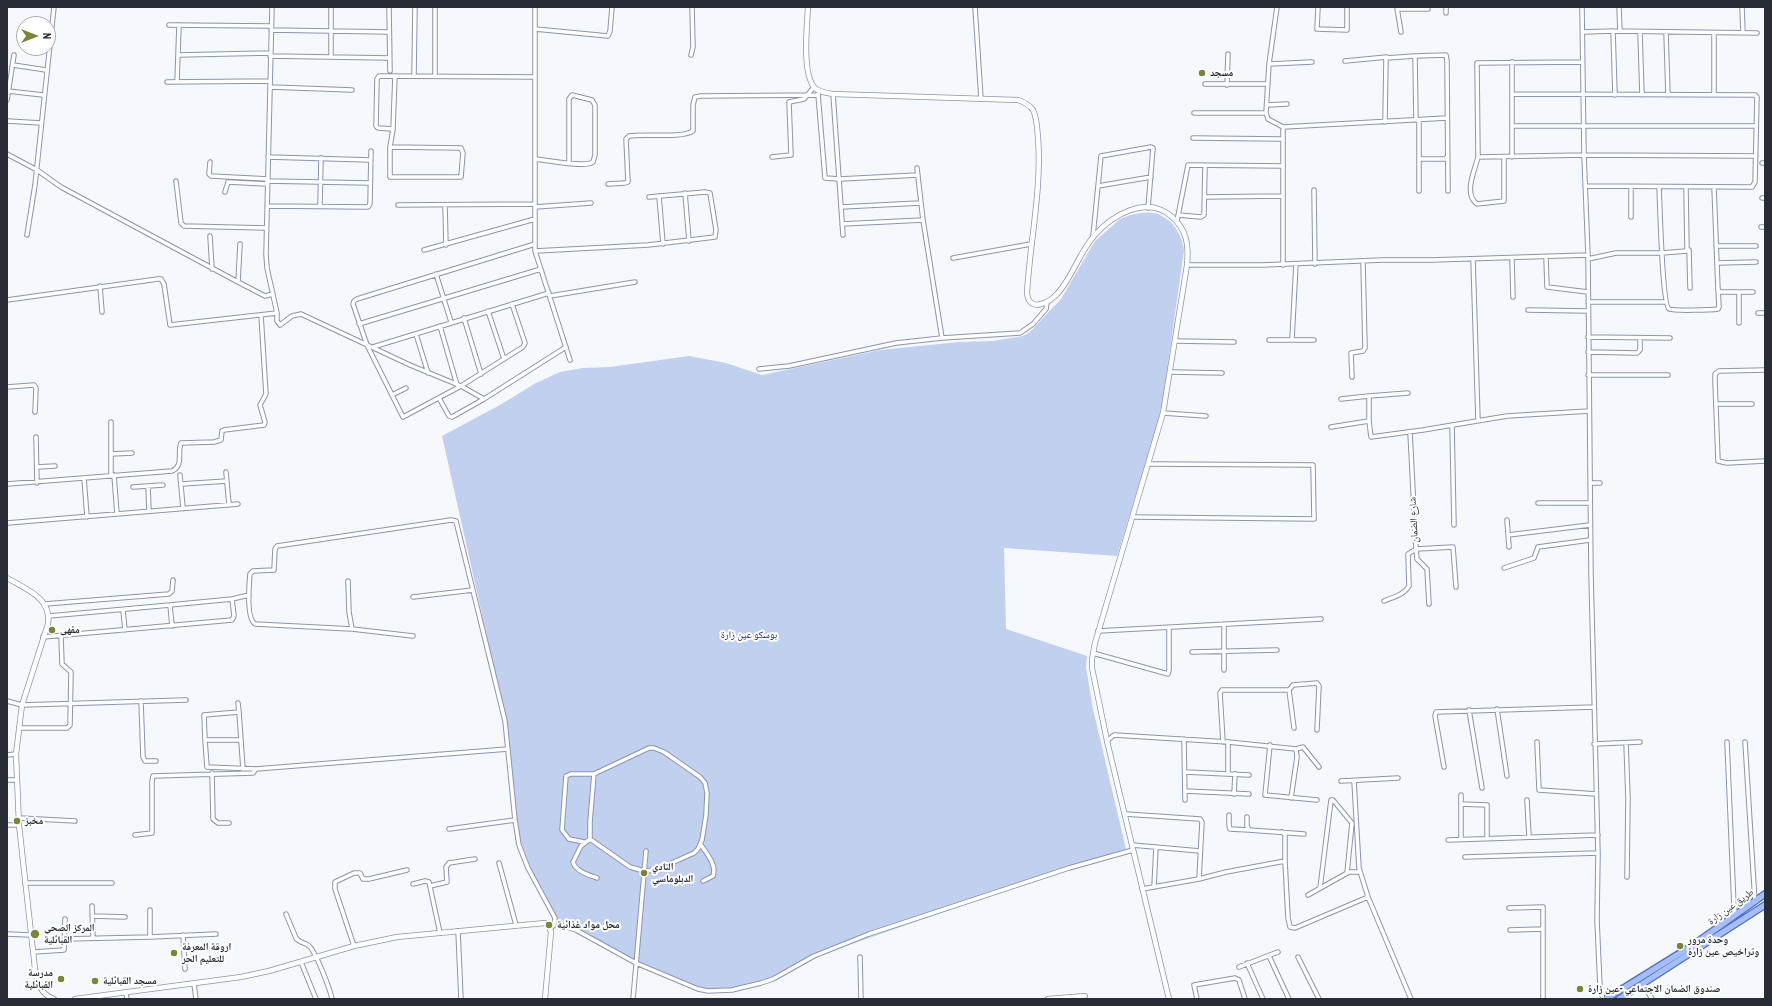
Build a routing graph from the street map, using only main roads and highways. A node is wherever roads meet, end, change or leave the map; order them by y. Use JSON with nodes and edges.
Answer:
{"nodes":[{"id":1,"x":808,"y":7,"type":"edge"},
{"id":2,"x":7,"y":578,"type":"edge"},
{"id":3,"x":1765,"y":894,"type":"edge"},
{"id":4,"x":1765,"y":905,"type":"edge"},
{"id":5,"x":1086,"y":997,"type":"edge"},
{"id":6,"x":54,"y":999,"type":"edge"},
{"id":7,"x":75,"y":999,"type":"edge"},
{"id":8,"x":545,"y":999,"type":"edge"},
{"id":9,"x":1048,"y":999,"type":"edge"},
{"id":10,"x":1168,"y":999,"type":"edge"},
{"id":11,"x":1605,"y":999,"type":"edge"},
{"id":12,"x":1619,"y":999,"type":"edge"}],
"edges":[{"from":1,"to":10,"type":"main road"},
{"from":2,"to":6,"type":"main road"},
{"from":3,"to":11,"type":"main road","name":"طريق عين زارة"},
{"from":4,"to":12,"type":"main road","name":"طريق عين زارة"},
{"from":5,"to":9,"type":"main road"},
{"from":7,"to":8,"type":"main road"}]}
